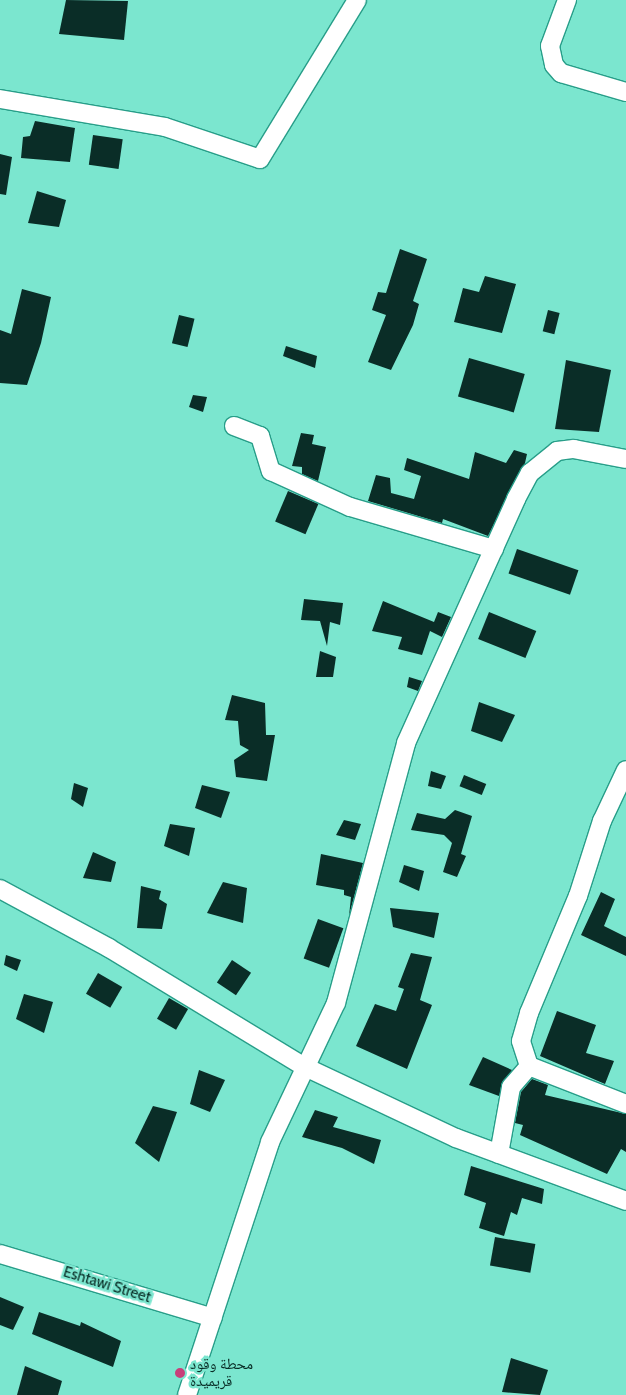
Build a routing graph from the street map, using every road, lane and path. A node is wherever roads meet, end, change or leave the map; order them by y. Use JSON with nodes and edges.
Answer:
{"nodes":[{"id":1,"x":357,"y":0,"type":"edge"},
{"id":2,"x":566,"y":0,"type":"edge"},
{"id":3,"x":626,"y":92,"type":"edge"},
{"id":4,"x":0,"y":99,"type":"edge"},
{"id":5,"x":234,"y":426,"type":"dead end"},
{"id":6,"x":626,"y":459,"type":"edge"},
{"id":7,"x":494,"y":549,"type":"junction"},
{"id":8,"x":626,"y":770,"type":"edge"},
{"id":9,"x":0,"y":889,"type":"edge"},
{"id":10,"x":303,"y":1066,"type":"junction"},
{"id":11,"x":529,"y":1066,"type":"junction"},
{"id":12,"x":626,"y":1104,"type":"edge"},
{"id":13,"x":499,"y":1154,"type":"junction"},
{"id":14,"x":626,"y":1201,"type":"edge"},
{"id":15,"x":0,"y":1254,"type":"edge"},
{"id":16,"x":213,"y":1318,"type":"junction"},
{"id":17,"x":187,"y":1395,"type":"edge"}],
"edges":[{"from":1,"to":4,"type":"street"},
{"from":2,"to":3,"type":"street"},
{"from":5,"to":7,"type":"street"},
{"from":6,"to":7,"type":"street"},
{"from":7,"to":10,"type":"street"},
{"from":8,"to":11,"type":"street"},
{"from":9,"to":10,"type":"street"},
{"from":10,"to":13,"type":"street"},
{"from":10,"to":16,"type":"street"},
{"from":11,"to":12,"type":"street"},
{"from":11,"to":13,"type":"street"},
{"from":13,"to":14,"type":"street"},
{"from":15,"to":16,"type":"street","name":"Eshtawi Street"},
{"from":16,"to":17,"type":"street"}]}
